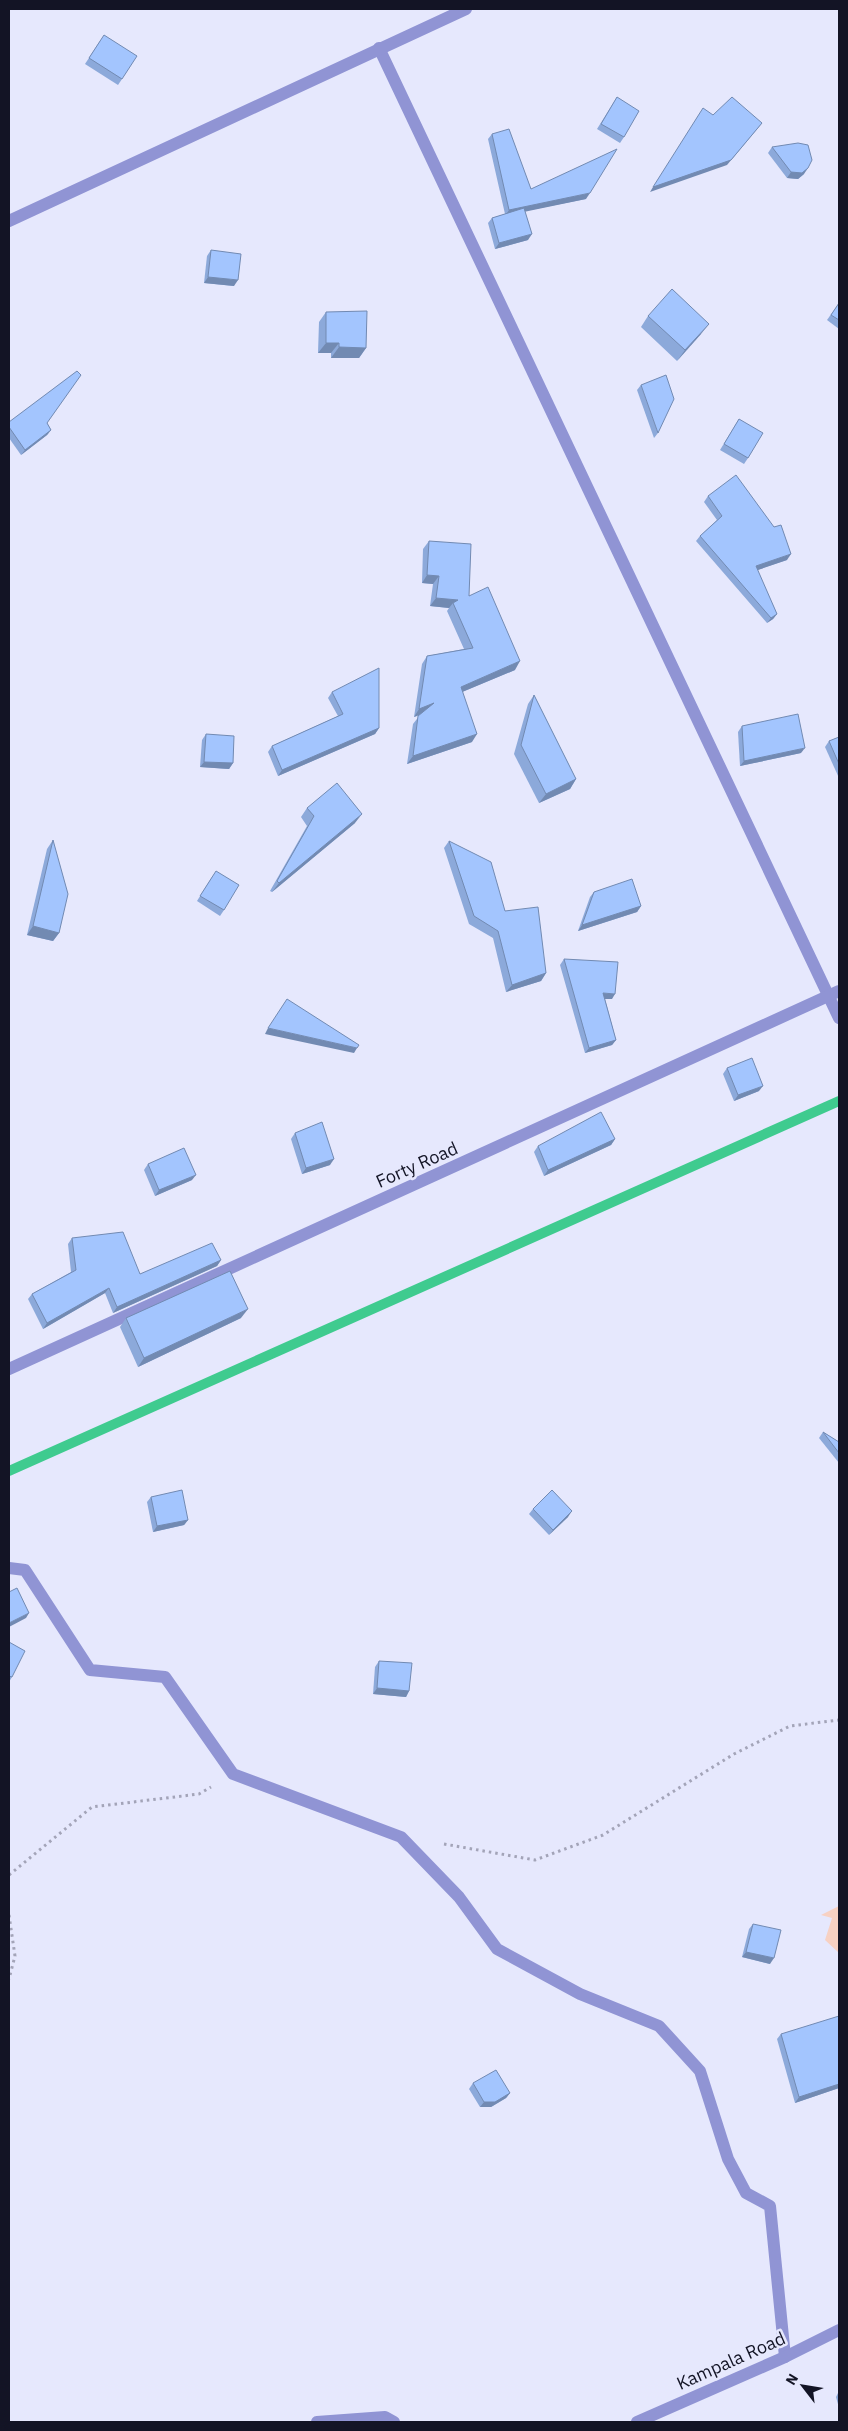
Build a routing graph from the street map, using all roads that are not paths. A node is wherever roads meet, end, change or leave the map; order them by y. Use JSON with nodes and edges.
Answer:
{"nodes":[{"id":1,"x":466,"y":9,"type":"edge"},
{"id":2,"x":379,"y":48,"type":"junction"},
{"id":3,"x":9,"y":221,"type":"edge"},
{"id":4,"x":834,"y":994,"type":"edge"},
{"id":5,"x":839,"y":1018,"type":"edge"},
{"id":6,"x":9,"y":1369,"type":"edge"},
{"id":7,"x":9,"y":1568,"type":"edge"},
{"id":8,"x":839,"y":2330,"type":"edge"},
{"id":9,"x":785,"y":2357,"type":"junction"},
{"id":10,"x":317,"y":2422,"type":"edge"},
{"id":11,"x":394,"y":2422,"type":"edge"},
{"id":12,"x":637,"y":2422,"type":"edge"}],
"edges":[{"from":1,"to":2,"type":"street"},
{"from":2,"to":3,"type":"street"},
{"from":2,"to":4,"type":"street"},
{"from":4,"to":5,"type":"street"},
{"from":4,"to":6,"type":"street","name":"Forty Road"},
{"from":7,"to":9,"type":"street"},
{"from":8,"to":9,"type":"street","name":"Kampala Road"},
{"from":9,"to":12,"type":"street","name":"Kampala Road"},
{"from":10,"to":11,"type":"street"}]}
